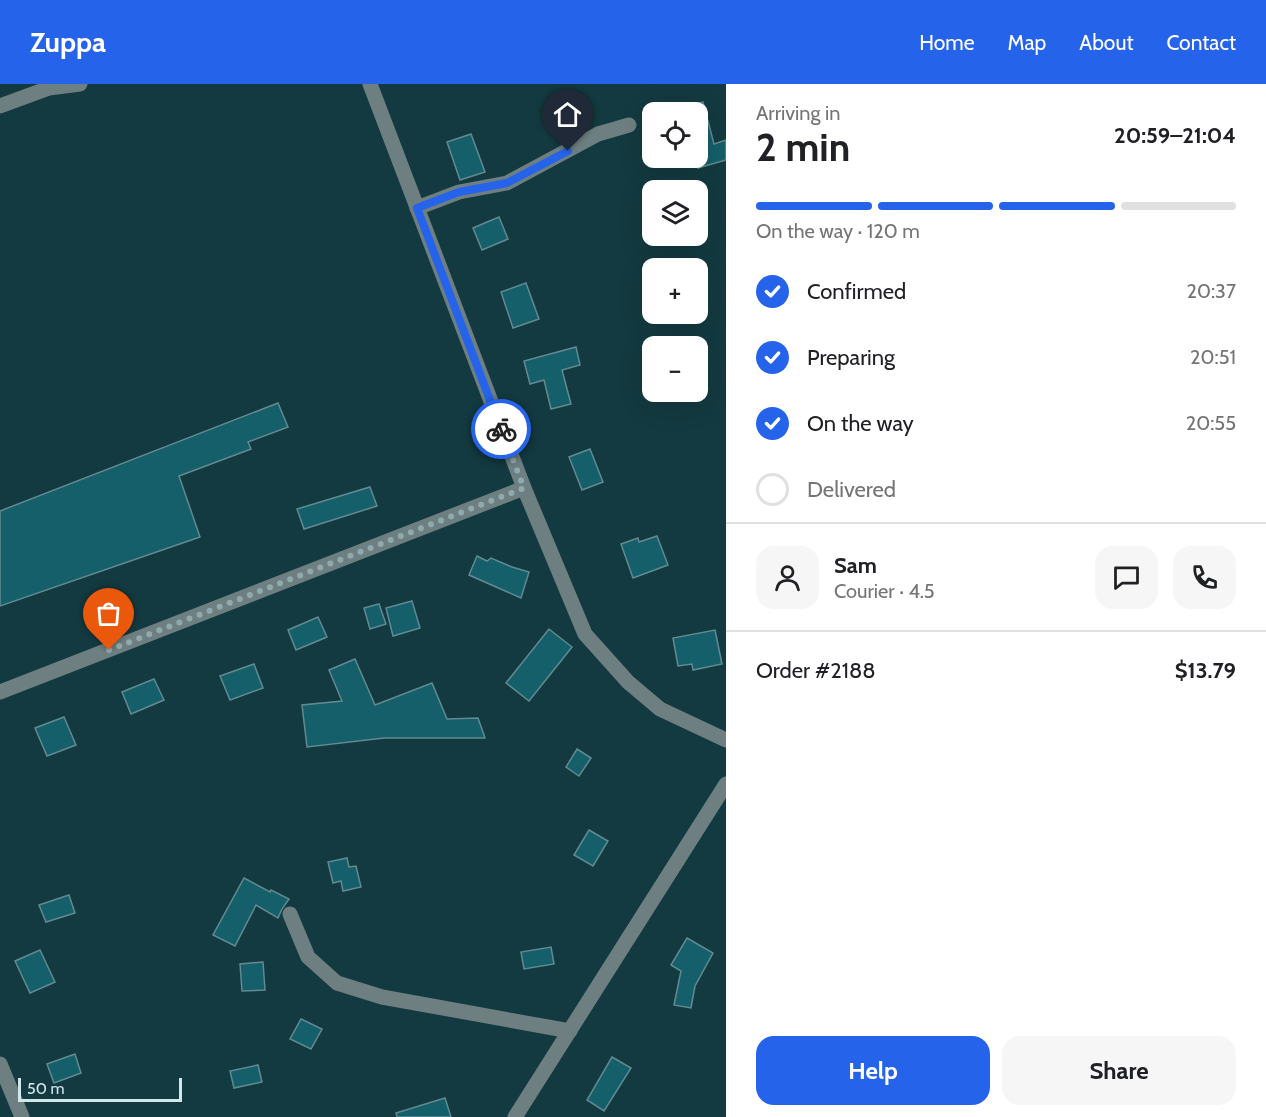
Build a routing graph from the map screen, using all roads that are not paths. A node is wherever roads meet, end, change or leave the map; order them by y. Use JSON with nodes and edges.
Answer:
{"nodes":[{"id":1,"x":80,"y":84,"type":"edge"},
{"id":2,"x":370,"y":84,"type":"edge"},
{"id":3,"x":0,"y":106,"type":"edge"},
{"id":4,"x":630,"y":125,"type":"dead end"},
{"id":5,"x":417,"y":208,"type":"junction"},
{"id":6,"x":524,"y":488,"type":"junction"},
{"id":7,"x":0,"y":692,"type":"edge"},
{"id":8,"x":726,"y":740,"type":"edge"},
{"id":9,"x":726,"y":784,"type":"edge"},
{"id":10,"x":290,"y":914,"type":"dead end"},
{"id":11,"x":570,"y":1031,"type":"junction"},
{"id":12,"x":0,"y":1064,"type":"edge"},
{"id":13,"x":22,"y":1117,"type":"edge"},
{"id":14,"x":515,"y":1117,"type":"edge"}],
"edges":[{"from":1,"to":3,"type":"street"},
{"from":2,"to":5,"type":"street"},
{"from":4,"to":5,"type":"street"},
{"from":5,"to":6,"type":"street"},
{"from":6,"to":7,"type":"street"},
{"from":6,"to":8,"type":"street"},
{"from":9,"to":11,"type":"street"},
{"from":10,"to":11,"type":"street"},
{"from":11,"to":14,"type":"street"},
{"from":12,"to":13,"type":"street"}]}
